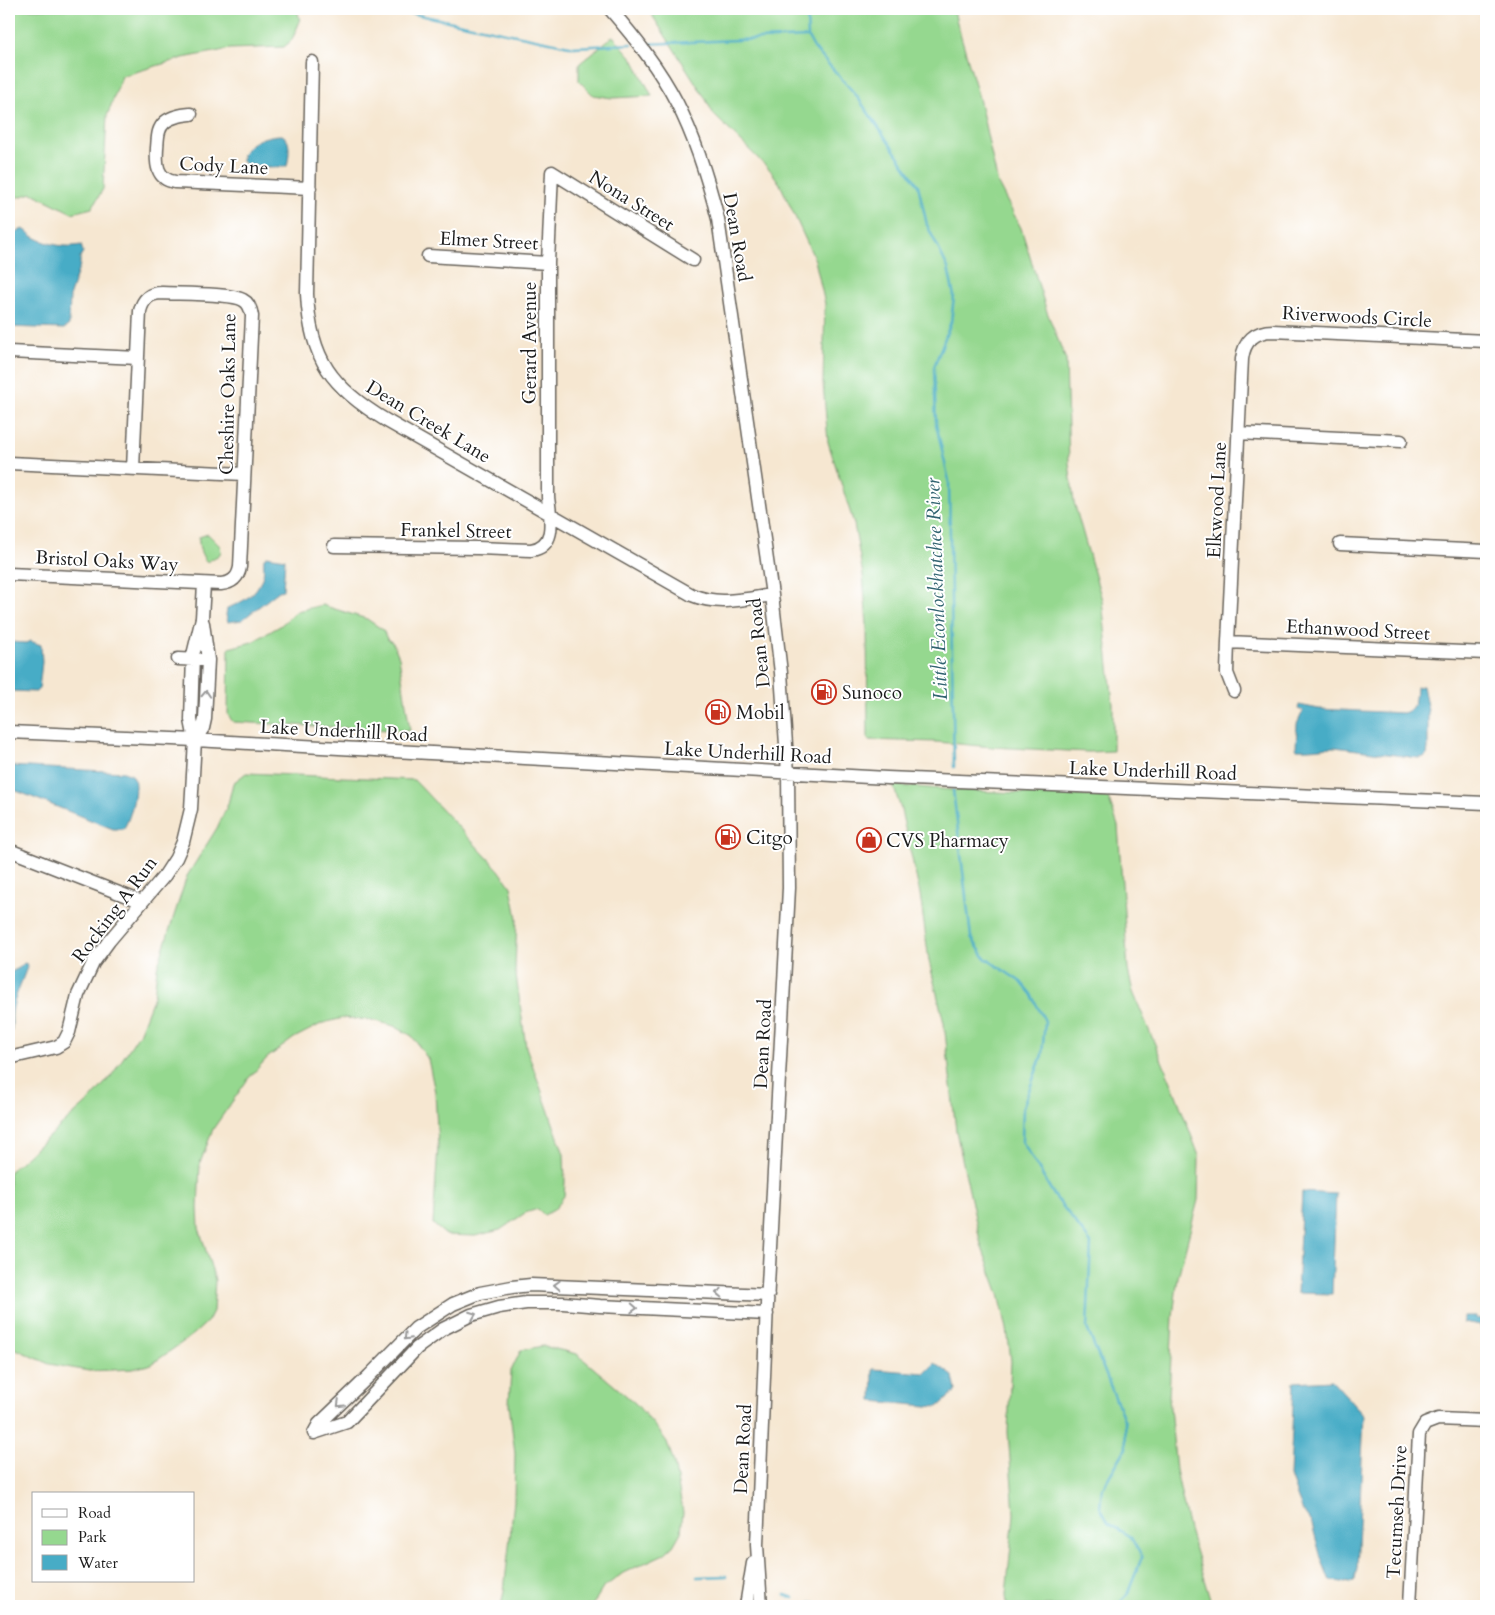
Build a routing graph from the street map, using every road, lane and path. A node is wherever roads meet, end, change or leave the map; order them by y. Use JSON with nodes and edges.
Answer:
{"nodes":[{"id":1,"x":610,"y":9,"type":"edge"},
{"id":2,"x":312,"y":62,"type":"dead end"},
{"id":3,"x":191,"y":114,"type":"dead end"},
{"id":4,"x":552,"y":172,"type":"joint"},
{"id":5,"x":310,"y":188,"type":"junction"},
{"id":6,"x":428,"y":256,"type":"dead end"},
{"id":7,"x":693,"y":260,"type":"dead end"},
{"id":8,"x":548,"y":262,"type":"junction"},
{"id":9,"x":1486,"y":341,"type":"edge"},
{"id":10,"x":9,"y":352,"type":"edge"},
{"id":11,"x":138,"y":358,"type":"junction"},
{"id":12,"x":1242,"y":359,"type":"joint"},
{"id":13,"x":1238,"y":433,"type":"junction"},
{"id":14,"x":1401,"y":441,"type":"dead end"},
{"id":15,"x":9,"y":463,"type":"edge"},
{"id":16,"x":133,"y":469,"type":"junction"},
{"id":17,"x":244,"y":474,"type":"junction"},
{"id":18,"x":550,"y":514,"type":"junction"},
{"id":19,"x":1340,"y":544,"type":"dead end"},
{"id":20,"x":334,"y":546,"type":"dead end"},
{"id":21,"x":1486,"y":551,"type":"edge"},
{"id":22,"x":9,"y":574,"type":"edge"},
{"id":23,"x":204,"y":584,"type":"junction"},
{"id":24,"x":772,"y":595,"type":"junction"},
{"id":25,"x":202,"y":618,"type":"junction"},
{"id":26,"x":1228,"y":642,"type":"junction"},
{"id":27,"x":1486,"y":654,"type":"edge"},
{"id":28,"x":178,"y":658,"type":"dead end"},
{"id":29,"x":193,"y":659,"type":"junction"},
{"id":30,"x":208,"y":660,"type":"junction"},
{"id":31,"x":1234,"y":691,"type":"dead end"},
{"id":32,"x":9,"y":732,"type":"edge"},
{"id":33,"x":195,"y":740,"type":"junction"},
{"id":34,"x":788,"y":773,"type":"junction"},
{"id":35,"x":1486,"y":803,"type":"edge"},
{"id":36,"x":9,"y":850,"type":"edge"},
{"id":37,"x":142,"y":902,"type":"junction"},
{"id":38,"x":9,"y":1058,"type":"edge"},
{"id":39,"x":768,"y":1295,"type":"junction"},
{"id":40,"x":767,"y":1314,"type":"junction"},
{"id":41,"x":1486,"y":1421,"type":"edge"},
{"id":42,"x":756,"y":1545,"type":"junction"},
{"id":43,"x":746,"y":1606,"type":"edge"},
{"id":44,"x":761,"y":1606,"type":"edge"},
{"id":45,"x":1410,"y":1606,"type":"edge"}],
"edges":[{"from":1,"to":24,"type":"street","name":"Dean Road"},
{"from":2,"to":5,"type":"street","name":"Dean Creek Lane"},
{"from":3,"to":5,"type":"street","name":"Cody Lane"},
{"from":4,"to":7,"type":"street","name":"Nona Street"},
{"from":4,"to":8,"type":"street","name":"Gerard Avenue"},
{"from":5,"to":18,"type":"street","name":"Dean Creek Lane"},
{"from":6,"to":8,"type":"street","name":"Elmer Street"},
{"from":8,"to":18,"type":"street","name":"Gerard Avenue"},
{"from":9,"to":12,"type":"street","name":"Riverwoods Circle"},
{"from":10,"to":11,"type":"street"},
{"from":11,"to":16,"type":"street","name":"Cheshire Oaks Lane"},
{"from":11,"to":17,"type":"street","name":"Cheshire Oaks Lane"},
{"from":12,"to":13,"type":"street","name":"Elkwood Lane"},
{"from":13,"to":14,"type":"street"},
{"from":13,"to":26,"type":"street","name":"Elkwood Lane"},
{"from":15,"to":16,"type":"street"},
{"from":16,"to":17,"type":"street"},
{"from":17,"to":23,"type":"street","name":"Cheshire Oaks Lane"},
{"from":18,"to":20,"type":"street","name":"Frankel Street"},
{"from":18,"to":24,"type":"street","name":"Dean Creek Lane"},
{"from":19,"to":21,"type":"street"},
{"from":22,"to":23,"type":"street","name":"Bristol Oaks Way"},
{"from":23,"to":25,"type":"street","name":"Rocking A Run"},
{"from":24,"to":34,"type":"street","name":"Dean Road"},
{"from":25,"to":29,"type":"street","name":"Rocking A Run"},
{"from":25,"to":30,"type":"street","name":"Rocking A Run"},
{"from":26,"to":27,"type":"street","name":"Ethanwood Street"},
{"from":26,"to":31,"type":"street","name":"Elkwood Lane"},
{"from":28,"to":29,"type":"street"},
{"from":29,"to":30,"type":"street"},
{"from":29,"to":33,"type":"street","name":"Rocking A Run"},
{"from":33,"to":30,"type":"street","name":"Rocking A Run","one_way":true},
{"from":32,"to":33,"type":"street","name":"Lake Underhill Road"},
{"from":33,"to":34,"type":"street","name":"Lake Underhill Road"},
{"from":33,"to":37,"type":"street","name":"Rocking A Run"},
{"from":34,"to":35,"type":"street","name":"Lake Underhill Road"},
{"from":34,"to":39,"type":"street","name":"Dean Road"},
{"from":36,"to":37,"type":"street"},
{"from":37,"to":38,"type":"street","name":"Rocking A Run"},
{"from":39,"to":40,"type":"street","name":"Dean Road"},
{"from":39,"to":40,"type":"street","one_way":true},
{"from":40,"to":42,"type":"street","name":"Dean Road"},
{"from":41,"to":45,"type":"street","name":"Tecumseh Drive"},
{"from":42,"to":43,"type":"street","name":"Dean Road"},
{"from":42,"to":44,"type":"street","name":"Dean Road"}]}
